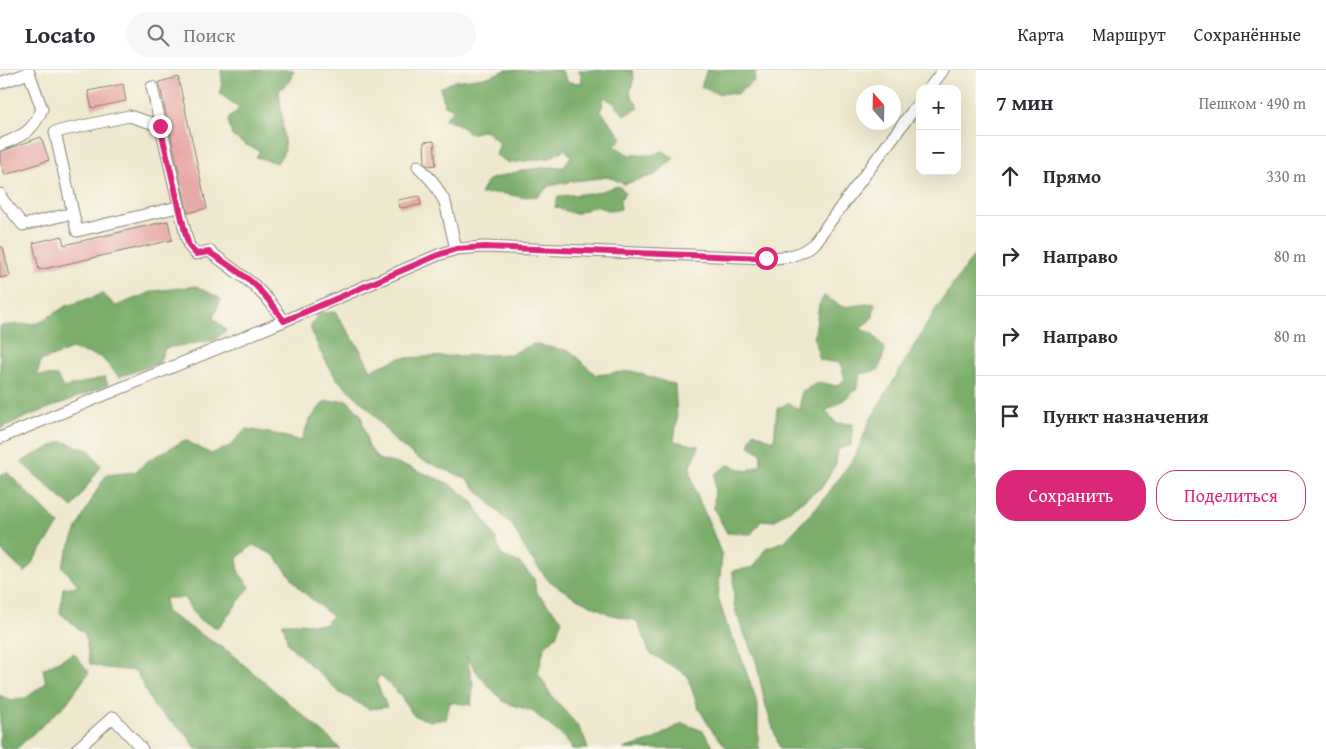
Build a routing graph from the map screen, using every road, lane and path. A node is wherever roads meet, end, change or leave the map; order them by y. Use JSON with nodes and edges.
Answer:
{"nodes":[{"id":1,"x":943,"y":70,"type":"edge"},
{"id":2,"x":28,"y":72,"type":"edge"},
{"id":3,"x":0,"y":83,"type":"edge"},
{"id":4,"x":932,"y":85,"type":"edge"},
{"id":5,"x":152,"y":86,"type":"dead end"},
{"id":6,"x":916,"y":106,"type":"edge"},
{"id":7,"x":160,"y":126,"type":"junction"},
{"id":8,"x":0,"y":145,"type":"edge"},
{"id":9,"x":418,"y":166,"type":"dead end"},
{"id":10,"x":0,"y":194,"type":"edge"},
{"id":11,"x":178,"y":207,"type":"junction"},
{"id":12,"x":73,"y":213,"type":"junction"},
{"id":13,"x":456,"y":249,"type":"junction"},
{"id":14,"x":284,"y":321,"type":"junction"},
{"id":15,"x":0,"y":438,"type":"edge"},
{"id":16,"x":77,"y":749,"type":"edge"},
{"id":17,"x":142,"y":749,"type":"edge"}],
"edges":[{"from":1,"to":4,"type":"street"},
{"from":2,"to":3,"type":"street"},
{"from":2,"to":8,"type":"street"},
{"from":5,"to":7,"type":"street"},
{"from":6,"to":13,"type":"street"},
{"from":7,"to":11,"type":"street"},
{"from":7,"to":12,"type":"street"},
{"from":9,"to":13,"type":"street"},
{"from":10,"to":12,"type":"street"},
{"from":11,"to":12,"type":"street"},
{"from":11,"to":14,"type":"street"},
{"from":13,"to":14,"type":"street"},
{"from":14,"to":15,"type":"street"},
{"from":16,"to":17,"type":"street"}]}
